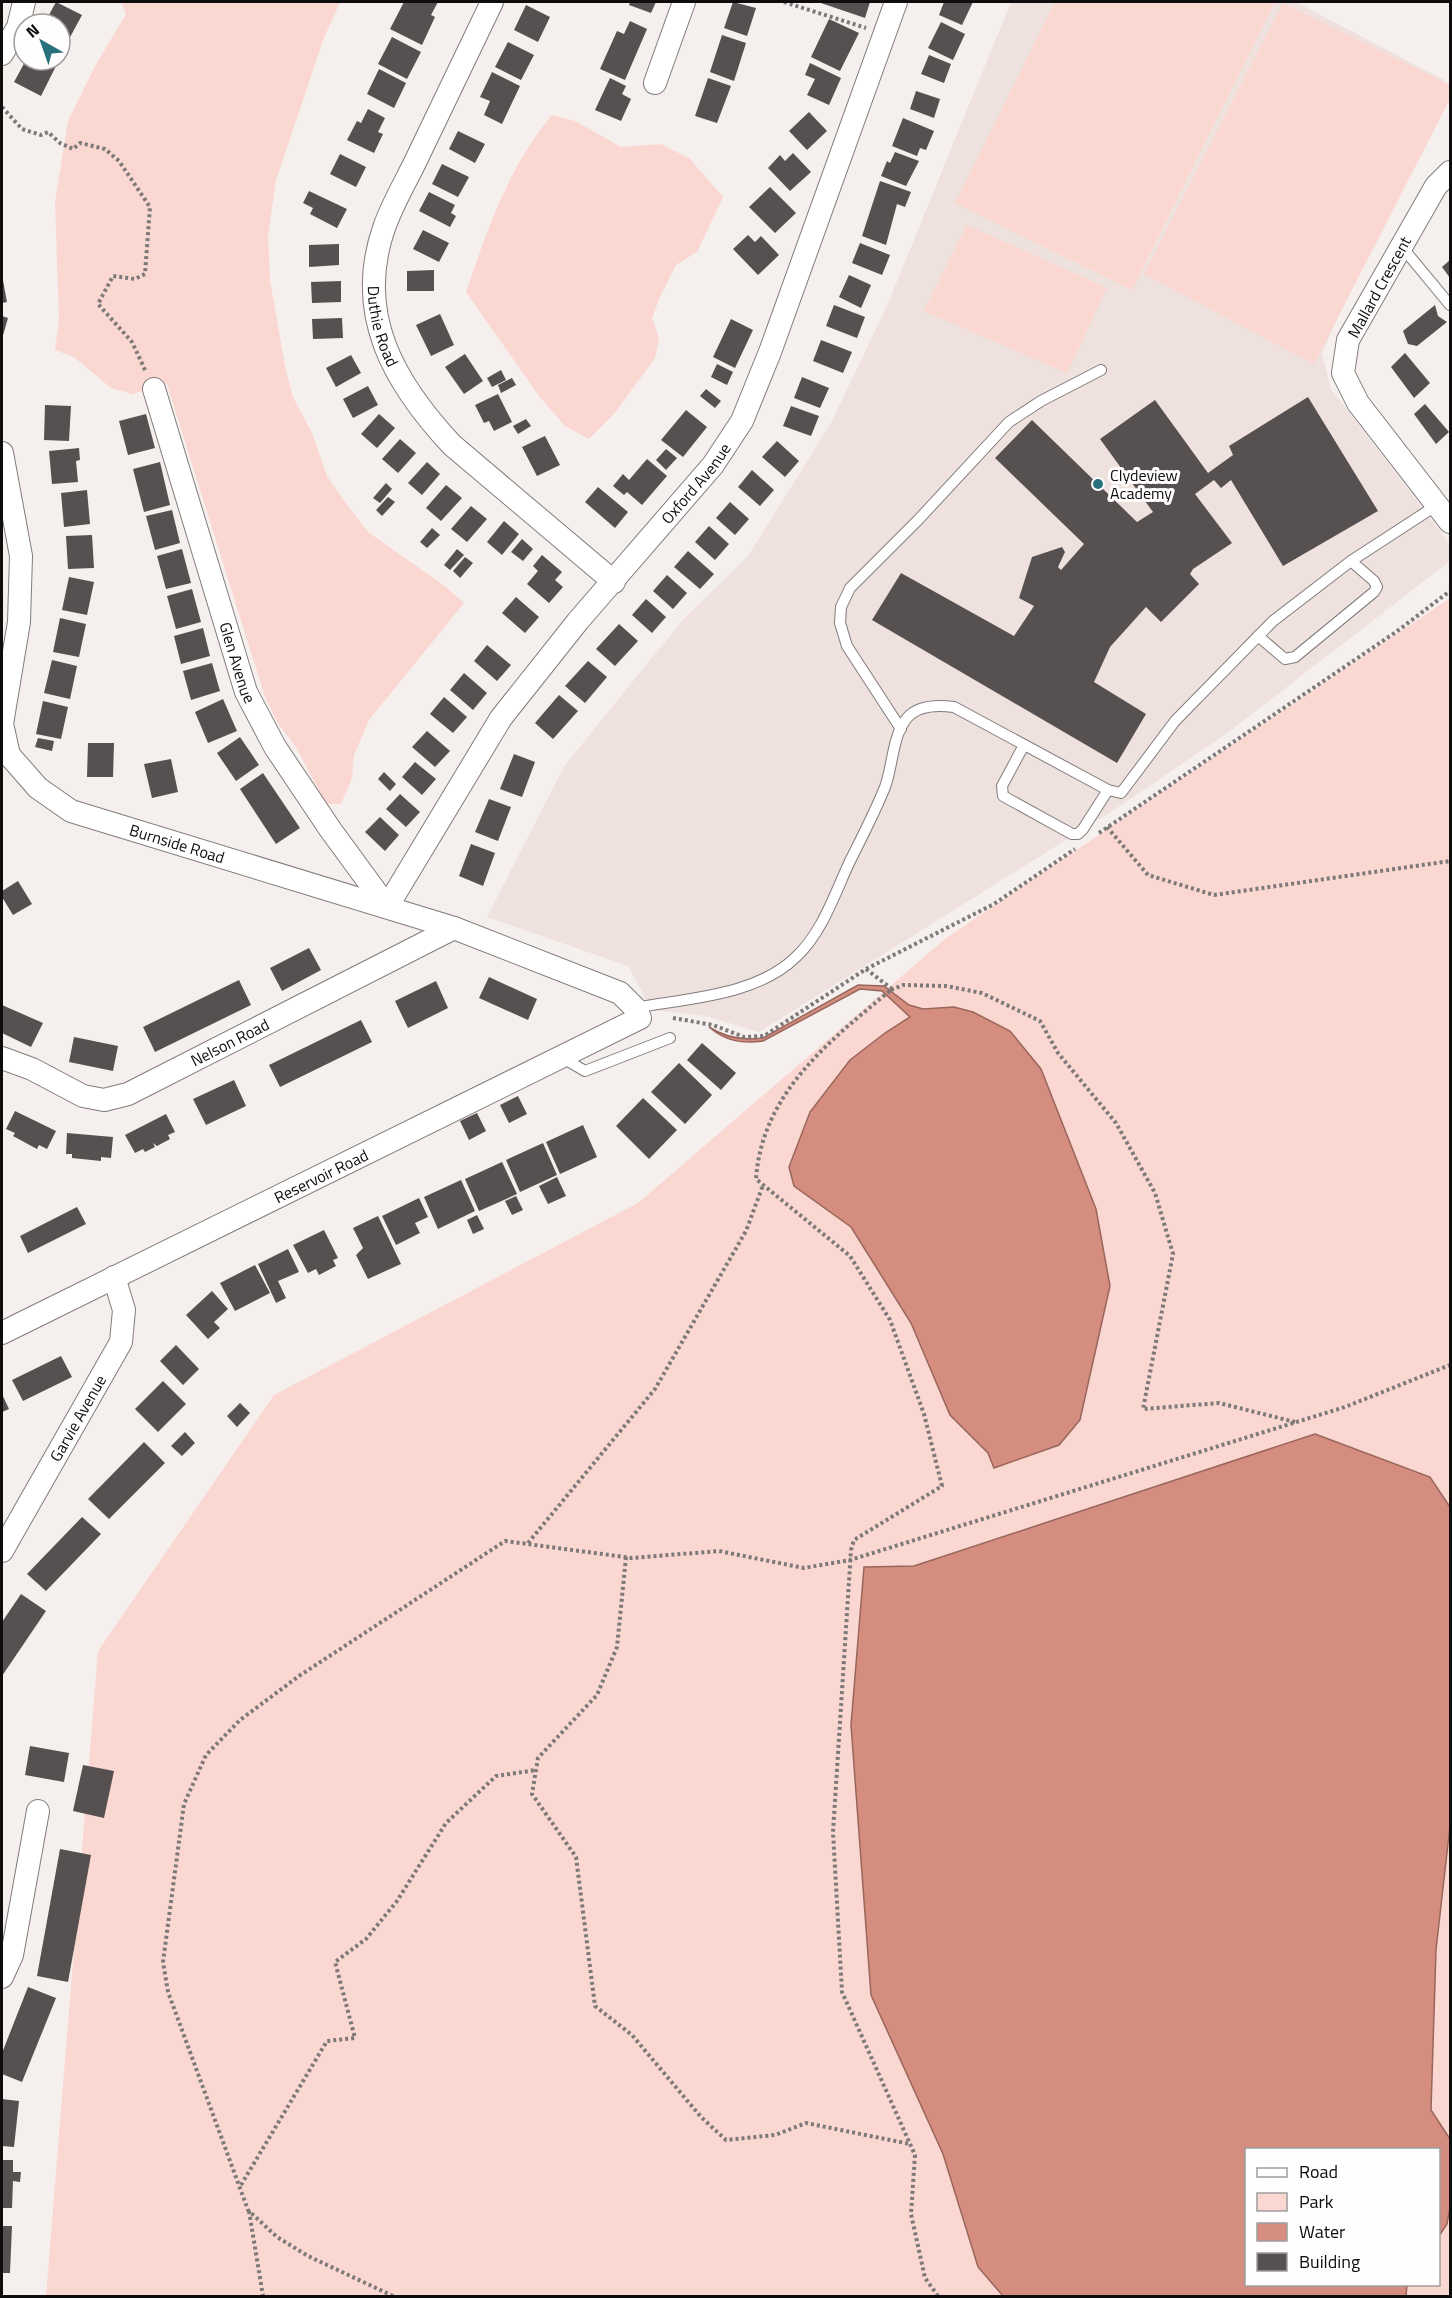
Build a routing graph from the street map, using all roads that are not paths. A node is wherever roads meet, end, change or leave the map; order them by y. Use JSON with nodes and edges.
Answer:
{"nodes":[{"id":1,"x":24,"y":2,"type":"edge"},
{"id":2,"x":492,"y":2,"type":"edge"},
{"id":3,"x":684,"y":2,"type":"edge"},
{"id":4,"x":896,"y":2,"type":"edge"},
{"id":5,"x":2,"y":54,"type":"edge"},
{"id":6,"x":655,"y":83,"type":"dead end"},
{"id":7,"x":1450,"y":172,"type":"edge"},
{"id":8,"x":1402,"y":247,"type":"junction"},
{"id":9,"x":1450,"y":305,"type":"edge"},
{"id":10,"x":1101,"y":370,"type":"dead end"},
{"id":11,"x":154,"y":389,"type":"road end"},
{"id":12,"x":2,"y":453,"type":"edge"},
{"id":13,"x":1444,"y":514,"type":"edge"},
{"id":14,"x":1351,"y":561,"type":"junction"},
{"id":15,"x":614,"y":582,"type":"junction"},
{"id":16,"x":1258,"y":636,"type":"junction"},
{"id":17,"x":6,"y":672,"type":"edge"},
{"id":18,"x":901,"y":729,"type":"junction"},
{"id":19,"x":1024,"y":745,"type":"junction"},
{"id":20,"x":5,"y":757,"type":"edge"},
{"id":21,"x":1108,"y":790,"type":"junction"},
{"id":22,"x":387,"y":907,"type":"junction"},
{"id":23,"x":454,"y":928,"type":"junction"},
{"id":24,"x":637,"y":1013,"type":"junction"},
{"id":25,"x":670,"y":1038,"type":"dead end"},
{"id":26,"x":561,"y":1057,"type":"junction"},
{"id":27,"x":2,"y":1058,"type":"edge"},
{"id":28,"x":114,"y":1277,"type":"junction"},
{"id":29,"x":2,"y":1333,"type":"edge"},
{"id":30,"x":2,"y":1551,"type":"edge"},
{"id":31,"x":38,"y":1811,"type":"dead end"},
{"id":32,"x":2,"y":1977,"type":"edge"}],
"edges":[{"from":1,"to":5,"type":"street"},
{"from":2,"to":15,"type":"street","name":"Duthie Road"},
{"from":3,"to":6,"type":"street"},
{"from":4,"to":15,"type":"street","name":"Oxford Avenue"},
{"from":7,"to":8,"type":"street","name":"Mallard Crescent"},
{"from":8,"to":9,"type":"lane"},
{"from":8,"to":13,"type":"street","name":"Mallard Crescent"},
{"from":10,"to":18,"type":"lane"},
{"from":11,"to":22,"type":"street","name":"Glen Avenue"},
{"from":12,"to":17,"type":"street","name":"Burnside Road"},
{"from":13,"to":14,"type":"lane"},
{"from":14,"to":16,"type":"lane"},
{"from":14,"to":16,"type":"lane"},
{"from":15,"to":22,"type":"street","name":"Oxford Avenue"},
{"from":16,"to":21,"type":"lane"},
{"from":17,"to":20,"type":"street","name":"Burnside Road"},
{"from":18,"to":19,"type":"lane"},
{"from":18,"to":24,"type":"lane"},
{"from":19,"to":21,"type":"lane"},
{"from":19,"to":21,"type":"lane"},
{"from":20,"to":22,"type":"street","name":"Burnside Road"},
{"from":22,"to":23,"type":"street","name":"Burnside Road"},
{"from":23,"to":24,"type":"street","name":"Burnside Road"},
{"from":23,"to":27,"type":"street","name":"Nelson Road"},
{"from":24,"to":26,"type":"street","name":"Reservoir Road"},
{"from":25,"to":26,"type":"lane"},
{"from":26,"to":28,"type":"street","name":"Reservoir Road"},
{"from":28,"to":29,"type":"street","name":"Reservoir Road"},
{"from":28,"to":30,"type":"street","name":"Garvie Avenue"},
{"from":31,"to":32,"type":"street"}]}
